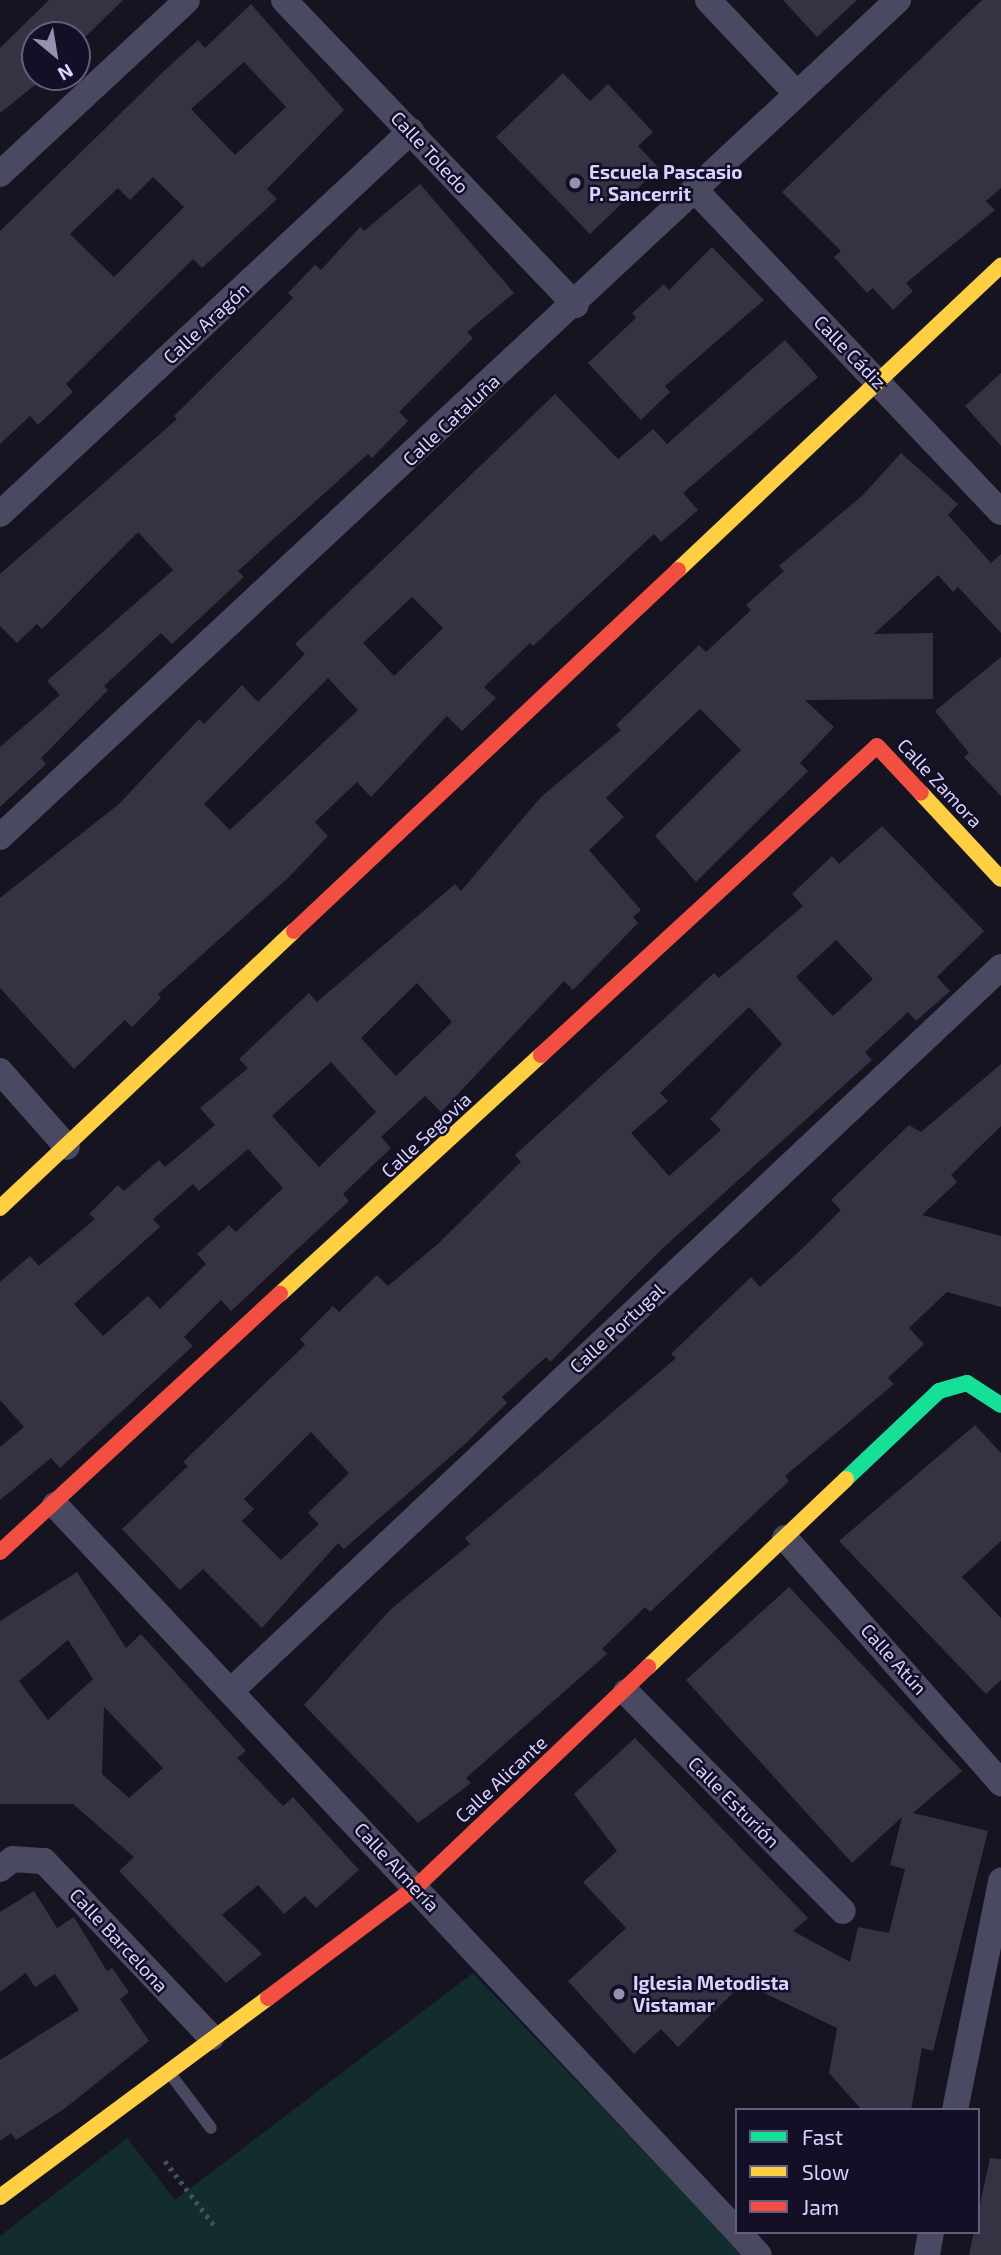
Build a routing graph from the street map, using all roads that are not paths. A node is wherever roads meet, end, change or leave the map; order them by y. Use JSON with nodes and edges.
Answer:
{"nodes":[{"id":1,"x":187,"y":0,"type":"edge"},
{"id":2,"x":284,"y":0,"type":"edge"},
{"id":3,"x":708,"y":0,"type":"edge"},
{"id":4,"x":898,"y":0,"type":"edge"},
{"id":5,"x":797,"y":94,"type":"junction"},
{"id":6,"x":411,"y":131,"type":"junction"},
{"id":7,"x":0,"y":174,"type":"edge"},
{"id":8,"x":697,"y":192,"type":"junction"},
{"id":9,"x":1001,"y":267,"type":"edge"},
{"id":10,"x":575,"y":305,"type":"junction"},
{"id":11,"x":879,"y":383,"type":"junction"},
{"id":12,"x":1001,"y":512,"type":"edge"},
{"id":13,"x":0,"y":514,"type":"edge"},
{"id":14,"x":877,"y":746,"type":"joint"},
{"id":15,"x":0,"y":837,"type":"edge"},
{"id":16,"x":1001,"y":879,"type":"edge"},
{"id":17,"x":1001,"y":967,"type":"edge"},
{"id":18,"x":0,"y":1071,"type":"edge"},
{"id":19,"x":68,"y":1147,"type":"junction"},
{"id":20,"x":0,"y":1208,"type":"edge"},
{"id":21,"x":1001,"y":1405,"type":"edge"},
{"id":22,"x":55,"y":1506,"type":"junction"},
{"id":23,"x":785,"y":1538,"type":"junction"},
{"id":24,"x":0,"y":1552,"type":"edge"},
{"id":25,"x":233,"y":1689,"type":"junction"},
{"id":26,"x":626,"y":1692,"type":"junction"},
{"id":27,"x":1001,"y":1783,"type":"edge"},
{"id":28,"x":9,"y":1864,"type":"edge"},
{"id":29,"x":1001,"y":1881,"type":"edge"},
{"id":30,"x":416,"y":1887,"type":"junction"},
{"id":31,"x":843,"y":1912,"type":"dead end"},
{"id":32,"x":211,"y":2037,"type":"junction"},
{"id":33,"x":168,"y":2071,"type":"junction"},
{"id":34,"x":955,"y":2108,"type":"edge"},
{"id":35,"x":211,"y":2128,"type":"dead end"},
{"id":36,"x":0,"y":2197,"type":"edge"},
{"id":37,"x":735,"y":2230,"type":"edge"},
{"id":38,"x":739,"y":2234,"type":"edge"},
{"id":39,"x":932,"y":2234,"type":"edge"},
{"id":40,"x":759,"y":2255,"type":"edge"},
{"id":41,"x":927,"y":2255,"type":"edge"}],
"edges":[{"from":1,"to":7,"type":"street"},
{"from":2,"to":6,"type":"street","name":"Calle Toledo"},
{"from":3,"to":5,"type":"street"},
{"from":4,"to":5,"type":"street","name":"Calle Cataluña"},
{"from":5,"to":8,"type":"street","name":"Calle Cataluña"},
{"from":6,"to":10,"type":"street","name":"Calle Toledo"},
{"from":6,"to":13,"type":"street","name":"Calle Aragón"},
{"from":8,"to":10,"type":"street","name":"Calle Cataluña"},
{"from":8,"to":11,"type":"street","name":"Calle Cádiz"},
{"from":9,"to":11,"type":"street"},
{"from":10,"to":15,"type":"street","name":"Calle Cataluña"},
{"from":11,"to":12,"type":"street","name":"Calle Cádiz"},
{"from":11,"to":19,"type":"street"},
{"from":14,"to":16,"type":"street","name":"Calle Zamora"},
{"from":14,"to":22,"type":"street","name":"Calle Segovia"},
{"from":17,"to":25,"type":"street","name":"Calle Portugal"},
{"from":18,"to":19,"type":"street"},
{"from":19,"to":20,"type":"street"},
{"from":21,"to":23,"type":"street","name":"Calle Alicante"},
{"from":22,"to":24,"type":"street","name":"Calle Segovia"},
{"from":22,"to":25,"type":"street","name":"Calle Almería"},
{"from":23,"to":26,"type":"street","name":"Calle Alicante"},
{"from":23,"to":27,"type":"street","name":"Calle Atún"},
{"from":25,"to":30,"type":"street","name":"Calle Almería"},
{"from":26,"to":30,"type":"street","name":"Calle Alicante"},
{"from":26,"to":31,"type":"street","name":"Calle Esturión"},
{"from":28,"to":32,"type":"street","name":"Calle Barcelona"},
{"from":29,"to":34,"type":"street"},
{"from":30,"to":32,"type":"street","name":"Calle Alicante"},
{"from":30,"to":37,"type":"street","name":"Calle Almería"},
{"from":32,"to":33,"type":"street","name":"Calle Alicante"},
{"from":33,"to":35,"type":"lane"},
{"from":33,"to":36,"type":"street","name":"Calle Alicante"},
{"from":38,"to":40,"type":"street","name":"Calle Almería"},
{"from":39,"to":41,"type":"street"}]}
